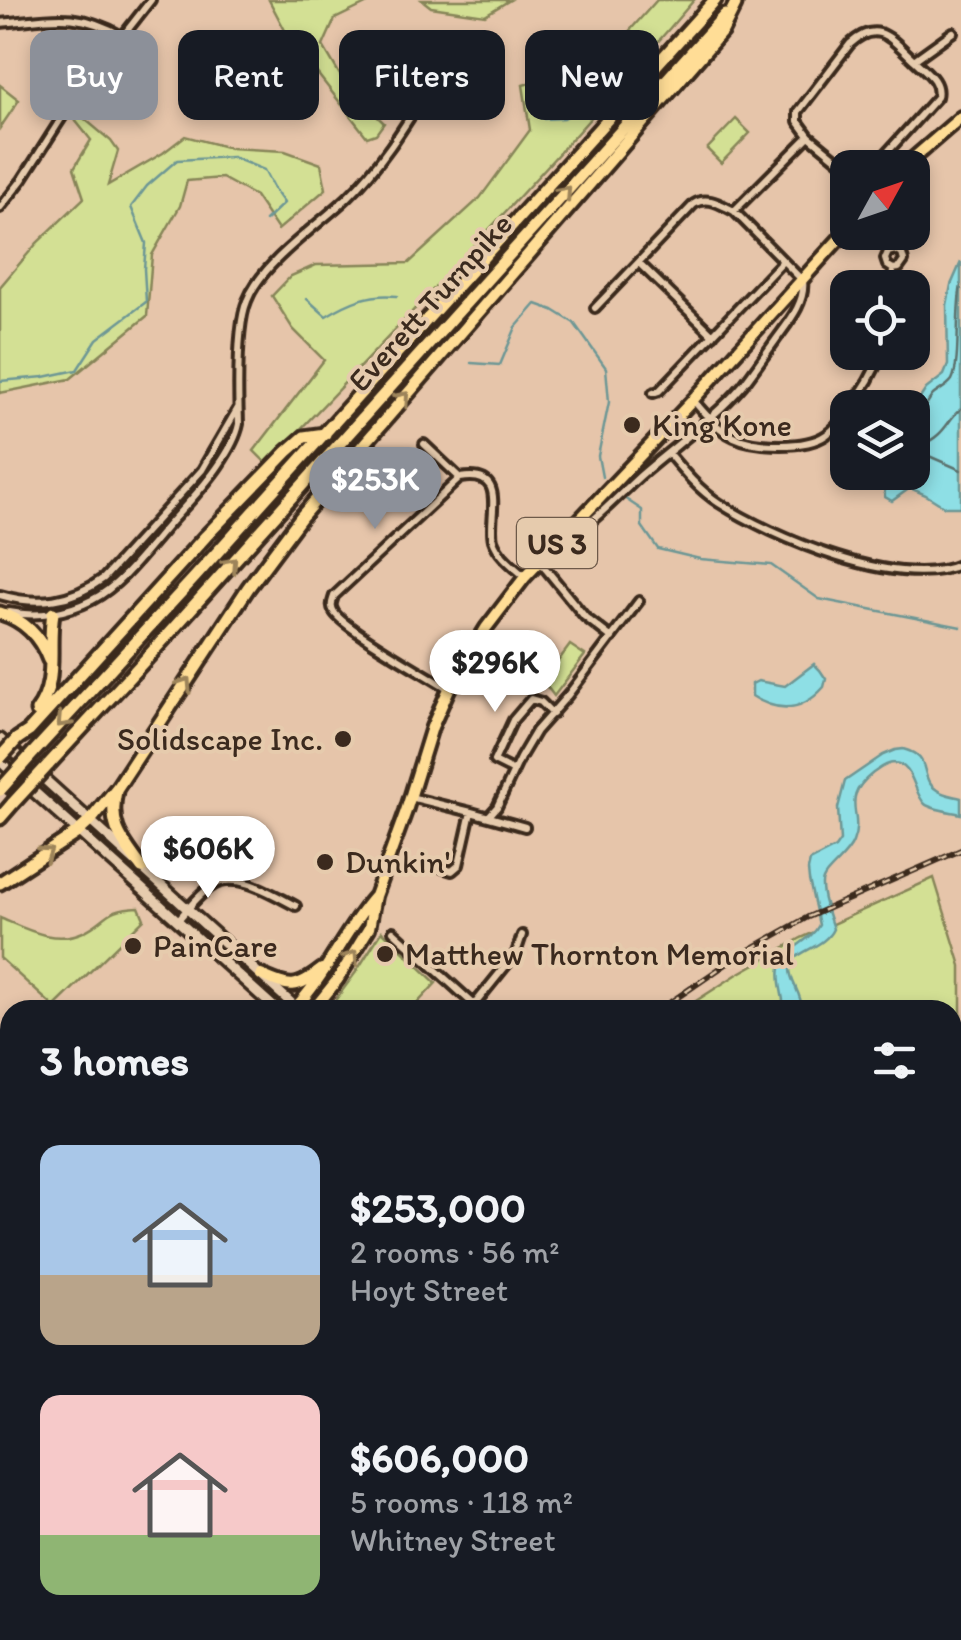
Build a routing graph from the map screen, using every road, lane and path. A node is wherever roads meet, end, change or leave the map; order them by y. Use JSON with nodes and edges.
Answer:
{"nodes":[{"id":1,"x":152,"y":0,"type":"edge"},
{"id":2,"x":716,"y":0,"type":"edge"},
{"id":3,"x":737,"y":2,"type":"edge"},
{"id":4,"x":0,"y":23,"type":"edge"},
{"id":5,"x":111,"y":30,"type":"edge"},
{"id":6,"x":127,"y":30,"type":"edge"},
{"id":7,"x":953,"y":32,"type":"dead end"},
{"id":8,"x":914,"y":60,"type":"junction"},
{"id":9,"x":426,"y":92,"type":"joint"},
{"id":10,"x":961,"y":117,"type":"edge"},
{"id":11,"x":60,"y":120,"type":"edge"},
{"id":12,"x":407,"y":120,"type":"edge"},
{"id":13,"x":809,"y":136,"type":"junction"},
{"id":14,"x":888,"y":150,"type":"edge"},
{"id":15,"x":923,"y":150,"type":"edge"},
{"id":16,"x":830,"y":153,"type":"edge"},
{"id":17,"x":0,"y":208,"type":"edge"},
{"id":18,"x":734,"y":211,"type":"junction"},
{"id":19,"x":830,"y":250,"type":"edge"},
{"id":20,"x":784,"y":261,"type":"junction"},
{"id":21,"x":638,"y":262,"type":"junction"},
{"id":22,"x":803,"y":281,"type":"junction"},
{"id":23,"x":595,"y":308,"type":"dead end"},
{"id":24,"x":713,"y":335,"type":"junction"},
{"id":25,"x":653,"y":393,"type":"dead end"},
{"id":26,"x":693,"y":400,"type":"junction"},
{"id":27,"x":238,"y":406,"type":"junction"},
{"id":28,"x":709,"y":418,"type":"junction"},
{"id":29,"x":830,"y":432,"type":"edge"},
{"id":30,"x":324,"y":434,"type":"junction"},
{"id":31,"x":424,"y":444,"type":"dead end"},
{"id":32,"x":669,"y":454,"type":"junction"},
{"id":33,"x":460,"y":478,"type":"junction"},
{"id":34,"x":552,"y":549,"type":"junction"},
{"id":35,"x":540,"y":562,"type":"junction"},
{"id":36,"x":961,"y":564,"type":"edge"},
{"id":37,"x":525,"y":577,"type":"junction"},
{"id":38,"x":0,"y":595,"type":"edge"},
{"id":39,"x":639,"y":602,"type":"dead end"},
{"id":40,"x":53,"y":607,"type":"junction"},
{"id":41,"x":0,"y":611,"type":"edge"},
{"id":42,"x":612,"y":638,"type":"junction"},
{"id":43,"x":50,"y":664,"type":"junction"},
{"id":44,"x":450,"y":689,"type":"junction"},
{"id":45,"x":553,"y":714,"type":"junction"},
{"id":46,"x":17,"y":738,"type":"junction"},
{"id":47,"x":0,"y":739,"type":"edge"},
{"id":48,"x":0,"y":759,"type":"edge"},
{"id":49,"x":514,"y":770,"type":"junction"},
{"id":50,"x":117,"y":788,"type":"junction"},
{"id":51,"x":0,"y":790,"type":"edge"},
{"id":52,"x":410,"y":797,"type":"junction"},
{"id":53,"x":471,"y":812,"type":"junction"},
{"id":54,"x":488,"y":816,"type":"junction"},
{"id":55,"x":0,"y":818,"type":"edge"},
{"id":56,"x":90,"y":822,"type":"junction"},
{"id":57,"x":525,"y":827,"type":"dead end"},
{"id":58,"x":78,"y":832,"type":"junction"},
{"id":59,"x":142,"y":868,"type":"junction"},
{"id":60,"x":442,"y":868,"type":"dead end"},
{"id":61,"x":0,"y":884,"type":"edge"},
{"id":62,"x":374,"y":896,"type":"junction"},
{"id":63,"x":296,"y":906,"type":"dead end"},
{"id":64,"x":188,"y":910,"type":"junction"},
{"id":65,"x":177,"y":921,"type":"junction"},
{"id":66,"x":392,"y":931,"type":"dead end"},
{"id":67,"x":522,"y":935,"type":"dead end"},
{"id":68,"x":330,"y":962,"type":"junction"},
{"id":69,"x":260,"y":975,"type":"junction"},
{"id":70,"x":266,"y":1000,"type":"edge"},
{"id":71,"x":286,"y":1000,"type":"edge"},
{"id":72,"x":303,"y":1000,"type":"edge"},
{"id":73,"x":321,"y":1000,"type":"edge"},
{"id":74,"x":469,"y":1000,"type":"edge"},
{"id":75,"x":482,"y":1000,"type":"edge"}],
"edges":[{"from":1,"to":6,"type":"street"},
{"from":2,"to":30,"type":"highway","name":"Everett Turnpike"},
{"from":50,"to":3,"type":"highway","one_way":true},
{"from":55,"to":3,"type":"highway","name":"Everett Turnpike","one_way":true,"bridge":true},
{"from":4,"to":5,"type":"street"},
{"from":7,"to":8,"type":"street"},
{"from":8,"to":13,"type":"street"},
{"from":8,"to":14,"type":"street"},
{"from":9,"to":9,"type":"street"},
{"from":10,"to":15,"type":"main road"},
{"from":11,"to":17,"type":"street"},
{"from":12,"to":27,"type":"street"},
{"from":13,"to":16,"type":"street"},
{"from":13,"to":18,"type":"street"},
{"from":18,"to":20,"type":"street"},
{"from":18,"to":21,"type":"street"},
{"from":19,"to":22,"type":"main road","number":"US 3"},
{"from":20,"to":22,"type":"street"},
{"from":20,"to":24,"type":"street"},
{"from":21,"to":23,"type":"street"},
{"from":21,"to":24,"type":"street"},
{"from":22,"to":26,"type":"main road","number":"US 3"},
{"from":22,"to":28,"type":"street"},
{"from":24,"to":25,"type":"street"},
{"from":26,"to":28,"type":"street"},
{"from":26,"to":34,"type":"main road","number":"US 3"},
{"from":27,"to":40,"type":"street"},
{"from":27,"to":40,"type":"street"},
{"from":28,"to":29,"type":"street"},
{"from":28,"to":32,"type":"street"},
{"from":30,"to":46,"type":"highway"},
{"from":30,"to":51,"type":"highway","name":"Everett Turnpike","one_way":true,"bridge":true},
{"from":31,"to":33,"type":"street"},
{"from":32,"to":34,"type":"street"},
{"from":32,"to":36,"type":"street"},
{"from":33,"to":37,"type":"street"},
{"from":33,"to":44,"type":"street"},
{"from":34,"to":35,"type":"main road","number":"US 3"},
{"from":35,"to":37,"type":"main road","number":"US 3"},
{"from":35,"to":42,"type":"street"},
{"from":37,"to":44,"type":"main road","number":"US 3"},
{"from":38,"to":40,"type":"street"},
{"from":39,"to":42,"type":"street"},
{"from":40,"to":41,"type":"street"},
{"from":40,"to":43,"type":"highway"},
{"from":41,"to":43,"type":"highway"},
{"from":42,"to":45,"type":"street"},
{"from":43,"to":46,"type":"highway"},
{"from":44,"to":52,"type":"main road","number":"US 3"},
{"from":45,"to":49,"type":"street"},
{"from":45,"to":49,"type":"street"},
{"from":46,"to":48,"type":"highway","bridge":true},
{"from":47,"to":56,"type":"main road"},
{"from":48,"to":58,"type":"main road"},
{"from":49,"to":54,"type":"street"},
{"from":50,"to":56,"type":"highway"},
{"from":50,"to":59,"type":"highway"},
{"from":52,"to":53,"type":"street"},
{"from":52,"to":62,"type":"main road","number":"US 3"},
{"from":53,"to":54,"type":"street"},
{"from":53,"to":60,"type":"street"},
{"from":54,"to":57,"type":"street"},
{"from":56,"to":58,"type":"highway"},
{"from":56,"to":59,"type":"main road"},
{"from":61,"to":58,"type":"highway","one_way":true},
{"from":58,"to":65,"type":"main road"},
{"from":59,"to":64,"type":"main road"},
{"from":62,"to":68,"type":"main road","number":"US 3"},
{"from":73,"to":62,"type":"main road","number":"US 3","one_way":true},
{"from":63,"to":64,"type":"street"},
{"from":64,"to":65,"type":"street"},
{"from":64,"to":69,"type":"main road"},
{"from":65,"to":70,"type":"main road"},
{"from":66,"to":74,"type":"street"},
{"from":67,"to":75,"type":"street"},
{"from":68,"to":69,"type":"main road"},
{"from":68,"to":72,"type":"main road","number":"US 3"},
{"from":69,"to":71,"type":"main road"}]}
